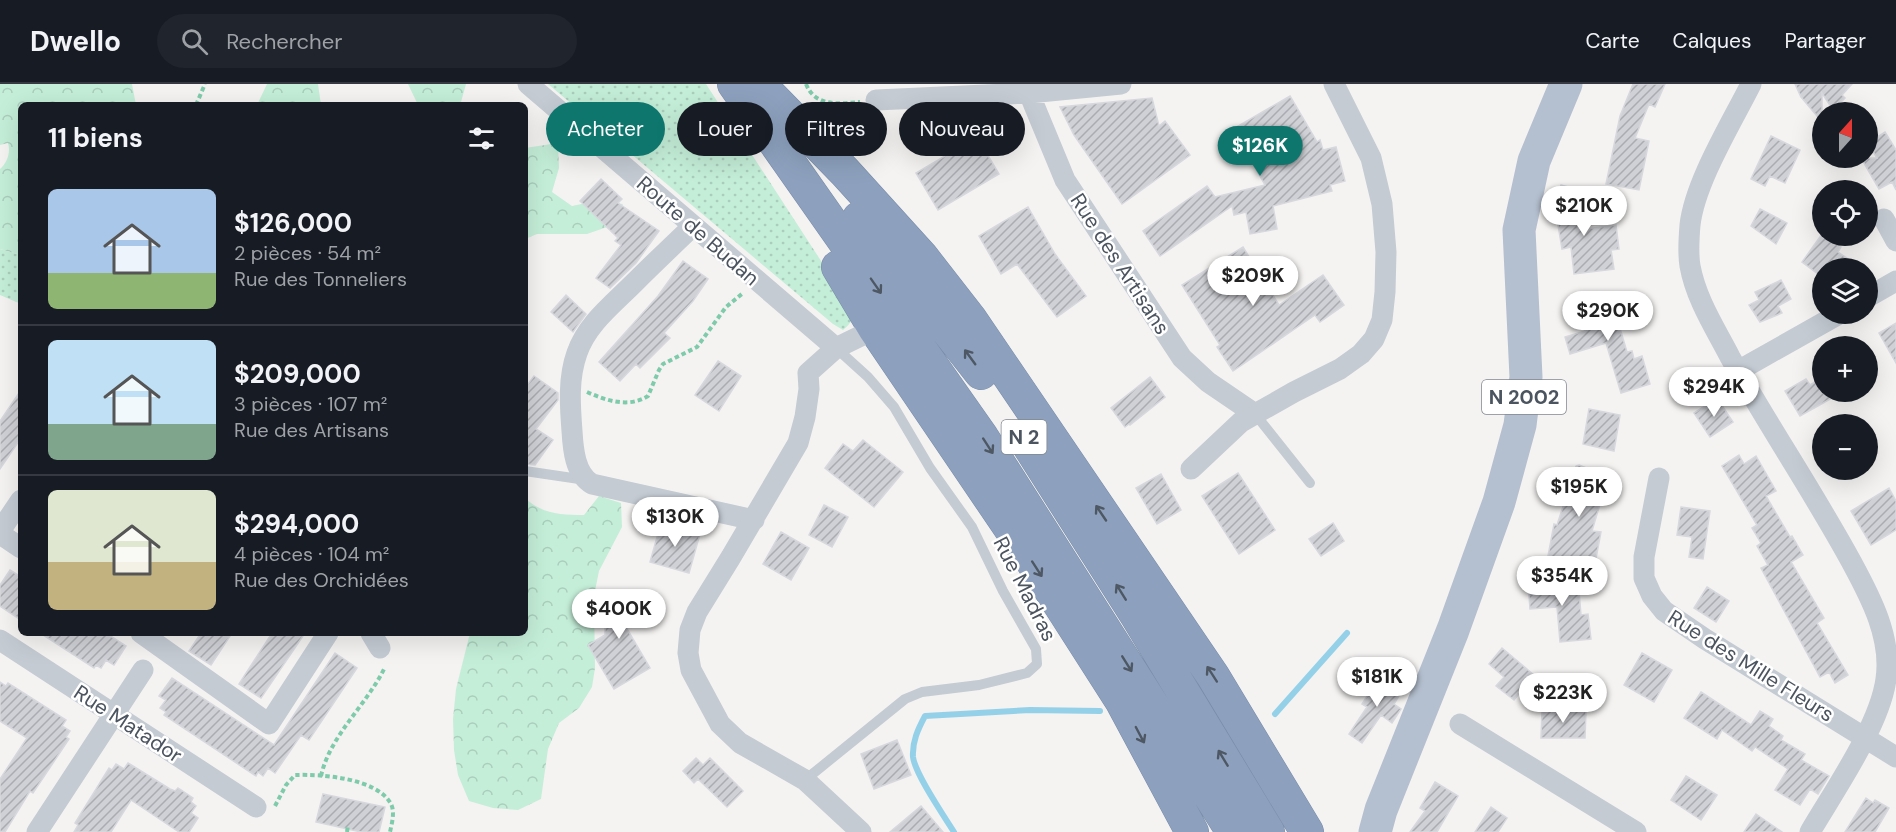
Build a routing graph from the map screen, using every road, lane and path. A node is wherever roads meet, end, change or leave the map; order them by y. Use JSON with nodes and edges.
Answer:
{"nodes":[{"id":1,"x":205,"y":84,"type":"edge"},
{"id":2,"x":528,"y":84,"type":"edge"},
{"id":3,"x":806,"y":84,"type":"edge"},
{"id":4,"x":1121,"y":84,"type":"edge"},
{"id":5,"x":1334,"y":84,"type":"edge"},
{"id":6,"x":1566,"y":84,"type":"edge"},
{"id":7,"x":1750,"y":84,"type":"edge"},
{"id":8,"x":1029,"y":88,"type":"edge"},
{"id":9,"x":751,"y":89,"type":"edge"},
{"id":10,"x":876,"y":100,"type":"joint"},
{"id":11,"x":197,"y":102,"type":"edge"},
{"id":12,"x":1884,"y":219,"type":"dead end"},
{"id":13,"x":693,"y":226,"type":"junction"},
{"id":14,"x":1896,"y":241,"type":"edge"},
{"id":15,"x":1896,"y":281,"type":"edge"},
{"id":16,"x":759,"y":284,"type":"junction"},
{"id":17,"x":1878,"y":291,"type":"edge"},
{"id":18,"x":1821,"y":324,"type":"edge"},
{"id":19,"x":875,"y":329,"type":"junction"},
{"id":20,"x":836,"y":348,"type":"junction"},
{"id":21,"x":1738,"y":370,"type":"junction"},
{"id":22,"x":570,"y":385,"type":"junction"},
{"id":23,"x":1255,"y":414,"type":"junction"},
{"id":24,"x":1191,"y":469,"type":"dead end"},
{"id":25,"x":528,"y":471,"type":"edge"},
{"id":26,"x":1659,"y":478,"type":"dead end"},
{"id":27,"x":586,"y":480,"type":"junction"},
{"id":28,"x":1310,"y":483,"type":"dead end"},
{"id":29,"x":18,"y":505,"type":"edge"},
{"id":30,"x":754,"y":520,"type":"junction"},
{"id":31,"x":0,"y":532,"type":"edge"},
{"id":32,"x":18,"y":546,"type":"edge"},
{"id":33,"x":145,"y":636,"type":"edge"},
{"id":34,"x":326,"y":636,"type":"edge"},
{"id":35,"x":0,"y":640,"type":"edge"},
{"id":36,"x":376,"y":640,"type":"edge"},
{"id":37,"x":143,"y":670,"type":"dead end"},
{"id":38,"x":112,"y":715,"type":"junction"},
{"id":39,"x":1460,"y":724,"type":"dead end"},
{"id":40,"x":1864,"y":738,"type":"junction"},
{"id":41,"x":1896,"y":757,"type":"edge"},
{"id":42,"x":321,"y":776,"type":"junction"},
{"id":43,"x":805,"y":780,"type":"junction"},
{"id":44,"x":256,"y":807,"type":"joint"},
{"id":45,"x":1378,"y":821,"type":"edge"},
{"id":46,"x":348,"y":825,"type":"dead end"},
{"id":47,"x":37,"y":832,"type":"edge"},
{"id":48,"x":346,"y":832,"type":"edge"},
{"id":49,"x":390,"y":832,"type":"edge"},
{"id":50,"x":861,"y":832,"type":"edge"},
{"id":51,"x":1192,"y":832,"type":"edge"},
{"id":52,"x":1233,"y":832,"type":"edge"},
{"id":53,"x":1268,"y":832,"type":"edge"},
{"id":54,"x":1307,"y":832,"type":"edge"},
{"id":55,"x":1353,"y":832,"type":"edge"},
{"id":56,"x":1636,"y":832,"type":"edge"},
{"id":57,"x":1810,"y":832,"type":"edge"}],
"edges":[{"from":1,"to":11,"type":"path"},
{"from":2,"to":13,"type":"street","name":"Route de Budan"},
{"from":3,"to":10,"type":"path"},
{"from":4,"to":8,"type":"street"},
{"from":5,"to":23,"type":"street"},
{"from":6,"to":45,"type":"main road","number":"N 2002"},
{"from":7,"to":21,"type":"street"},
{"from":8,"to":10,"type":"street"},
{"from":8,"to":23,"type":"street","name":"Rue des Artisans"},
{"from":9,"to":19,"type":"highway"},
{"from":9,"to":52,"type":"highway","number":"N 2","one_way":true},
{"from":53,"to":9,"type":"highway","number":"N 2","one_way":true},
{"from":54,"to":9,"type":"highway","one_way":true},
{"from":12,"to":14,"type":"street"},
{"from":13,"to":16,"type":"street","name":"Route de Budan"},
{"from":13,"to":22,"type":"street"},
{"from":15,"to":17,"type":"street"},
{"from":16,"to":20,"type":"street","name":"Route de Budan"},
{"from":16,"to":22,"type":"path"},
{"from":18,"to":21,"type":"street"},
{"from":19,"to":20,"type":"street"},
{"from":19,"to":51,"type":"highway","one_way":true},
{"from":20,"to":30,"type":"street"},
{"from":20,"to":43,"type":"lane","name":"Rue Madras"},
{"from":21,"to":40,"type":"street"},
{"from":22,"to":27,"type":"street"},
{"from":23,"to":24,"type":"street"},
{"from":23,"to":28,"type":"lane"},
{"from":25,"to":27,"type":"lane"},
{"from":26,"to":40,"type":"street","name":"Rue des Mille Fleurs"},
{"from":27,"to":30,"type":"street"},
{"from":29,"to":31,"type":"street"},
{"from":30,"to":43,"type":"street"},
{"from":31,"to":32,"type":"street"},
{"from":33,"to":34,"type":"street"},
{"from":35,"to":38,"type":"street","name":"Rue Matador"},
{"from":36,"to":42,"type":"path"},
{"from":37,"to":38,"type":"street"},
{"from":38,"to":44,"type":"street","name":"Rue Matador"},
{"from":38,"to":47,"type":"street"},
{"from":39,"to":56,"type":"street"},
{"from":40,"to":41,"type":"street","name":"Rue des Mille Fleurs"},
{"from":40,"to":57,"type":"street"},
{"from":42,"to":44,"type":"path"},
{"from":42,"to":49,"type":"path"},
{"from":43,"to":50,"type":"street"},
{"from":45,"to":55,"type":"main road","number":"N 2002"},
{"from":46,"to":48,"type":"path"}]}
